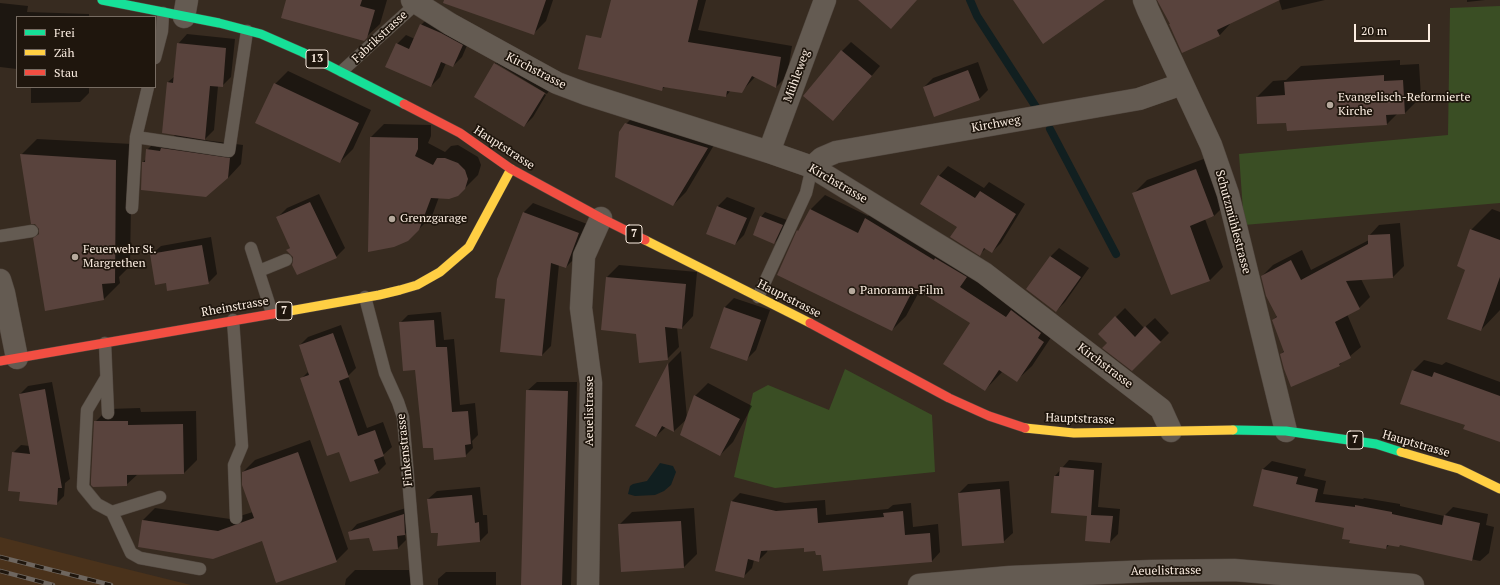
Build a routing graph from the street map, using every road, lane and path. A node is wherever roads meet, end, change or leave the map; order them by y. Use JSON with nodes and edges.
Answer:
{"nodes":[{"id":1,"x":102,"y":0,"type":"edge"},
{"id":2,"x":825,"y":0,"type":"edge"},
{"id":3,"x":1144,"y":0,"type":"edge"},
{"id":4,"x":415,"y":2,"type":"edge"},
{"id":5,"x":186,"y":8,"type":"edge"},
{"id":6,"x":163,"y":13,"type":"junction"},
{"id":7,"x":247,"y":30,"type":"junction"},
{"id":8,"x":156,"y":54,"type":"edge"},
{"id":9,"x":342,"y":71,"type":"junction"},
{"id":10,"x":1182,"y":84,"type":"junction"},
{"id":11,"x":148,"y":88,"type":"edge"},
{"id":12,"x":136,"y":137,"type":"junction"},
{"id":13,"x":769,"y":152,"type":"junction"},
{"id":14,"x":812,"y":167,"type":"junction"},
{"id":15,"x":511,"y":170,"type":"junction"},
{"id":16,"x":132,"y":208,"type":"dead end"},
{"id":17,"x":601,"y":218,"type":"junction"},
{"id":18,"x":32,"y":231,"type":"dead end"},
{"id":19,"x":0,"y":236,"type":"edge"},
{"id":20,"x":251,"y":248,"type":"dead end"},
{"id":21,"x":286,"y":260,"type":"dead end"},
{"id":22,"x":259,"y":271,"type":"junction"},
{"id":23,"x":0,"y":280,"type":"edge"},
{"id":24,"x":365,"y":297,"type":"junction"},
{"id":25,"x":758,"y":297,"type":"junction"},
{"id":26,"x":272,"y":313,"type":"junction"},
{"id":27,"x":4,"y":315,"type":"edge"},
{"id":28,"x":233,"y":320,"type":"junction"},
{"id":29,"x":105,"y":343,"type":"junction"},
{"id":30,"x":8,"y":360,"type":"edge"},
{"id":31,"x":106,"y":378,"type":"junction"},
{"id":32,"x":108,"y":413,"type":"dead end"},
{"id":33,"x":1171,"y":431,"type":"junction"},
{"id":34,"x":1286,"y":431,"type":"junction"},
{"id":35,"x":1500,"y":489,"type":"edge"},
{"id":36,"x":160,"y":497,"type":"dead end"},
{"id":37,"x":112,"y":512,"type":"junction"},
{"id":38,"x":236,"y":518,"type":"dead end"},
{"id":39,"x":200,"y":569,"type":"dead end"},
{"id":40,"x":1153,"y":578,"type":"edge"},
{"id":41,"x":949,"y":584,"type":"edge"},
{"id":42,"x":417,"y":585,"type":"edge"},
{"id":43,"x":588,"y":585,"type":"edge"},
{"id":44,"x":919,"y":585,"type":"edge"},
{"id":45,"x":1414,"y":585,"type":"edge"}],
"edges":[{"from":1,"to":6,"type":"main road","name":"Hauptstrasse","number":"13"},
{"from":2,"to":13,"type":"street","name":"Mühleweg"},
{"from":3,"to":10,"type":"street","name":"Schutzmühlestrasse"},
{"from":4,"to":9,"type":"lane","name":"Fabrikstrasse"},
{"from":4,"to":13,"type":"street","name":"Kirchstrasse"},
{"from":5,"to":6,"type":"main road","name":"Hauptstrasse","number":"13"},
{"from":5,"to":7,"type":"main road","name":"Hauptstrasse","number":"13"},
{"from":6,"to":8,"type":"lane"},
{"from":7,"to":9,"type":"main road","name":"Hauptstrasse","number":"13"},
{"from":7,"to":12,"type":"lane"},
{"from":9,"to":15,"type":"main road","name":"Hauptstrasse","number":"13"},
{"from":10,"to":14,"type":"street","name":"Kirchweg"},
{"from":10,"to":34,"type":"street","name":"Schutzmühlestrasse"},
{"from":11,"to":12,"type":"lane"},
{"from":12,"to":16,"type":"lane"},
{"from":13,"to":14,"type":"street","name":"Kirchstrasse"},
{"from":14,"to":25,"type":"lane"},
{"from":14,"to":33,"type":"street","name":"Kirchstrasse"},
{"from":15,"to":17,"type":"main road","name":"Hauptstrasse","number":"7"},
{"from":15,"to":24,"type":"main road","name":"Rheinstrasse","number":"7"},
{"from":17,"to":25,"type":"main road","name":"Hauptstrasse","number":"7"},
{"from":17,"to":43,"type":"street","name":"Aeuelistrasse"},
{"from":18,"to":19,"type":"lane"},
{"from":20,"to":22,"type":"lane"},
{"from":21,"to":22,"type":"lane"},
{"from":22,"to":26,"type":"lane"},
{"from":23,"to":27,"type":"street"},
{"from":24,"to":26,"type":"main road","name":"Rheinstrasse","number":"7"},
{"from":24,"to":42,"type":"lane","name":"Finkenstrasse"},
{"from":25,"to":33,"type":"main road","name":"Hauptstrasse","number":"7"},
{"from":26,"to":28,"type":"main road","name":"Rheinstrasse","number":"7"},
{"from":27,"to":30,"type":"street"},
{"from":28,"to":29,"type":"main road","name":"Rheinstrasse","number":"7"},
{"from":28,"to":38,"type":"lane"},
{"from":29,"to":30,"type":"main road","name":"Rheinstrasse","number":"7"},
{"from":29,"to":31,"type":"lane"},
{"from":31,"to":32,"type":"lane"},
{"from":31,"to":37,"type":"lane"},
{"from":33,"to":34,"type":"main road","name":"Hauptstrasse","number":"7"},
{"from":34,"to":35,"type":"main road","name":"Hauptstrasse","number":"7"},
{"from":36,"to":37,"type":"lane"},
{"from":37,"to":39,"type":"lane"},
{"from":40,"to":41,"type":"street","name":"Aeuelistrasse"},
{"from":40,"to":45,"type":"street","name":"Aeuelistrasse"},
{"from":41,"to":44,"type":"street","name":"Aeuelistrasse"}]}
